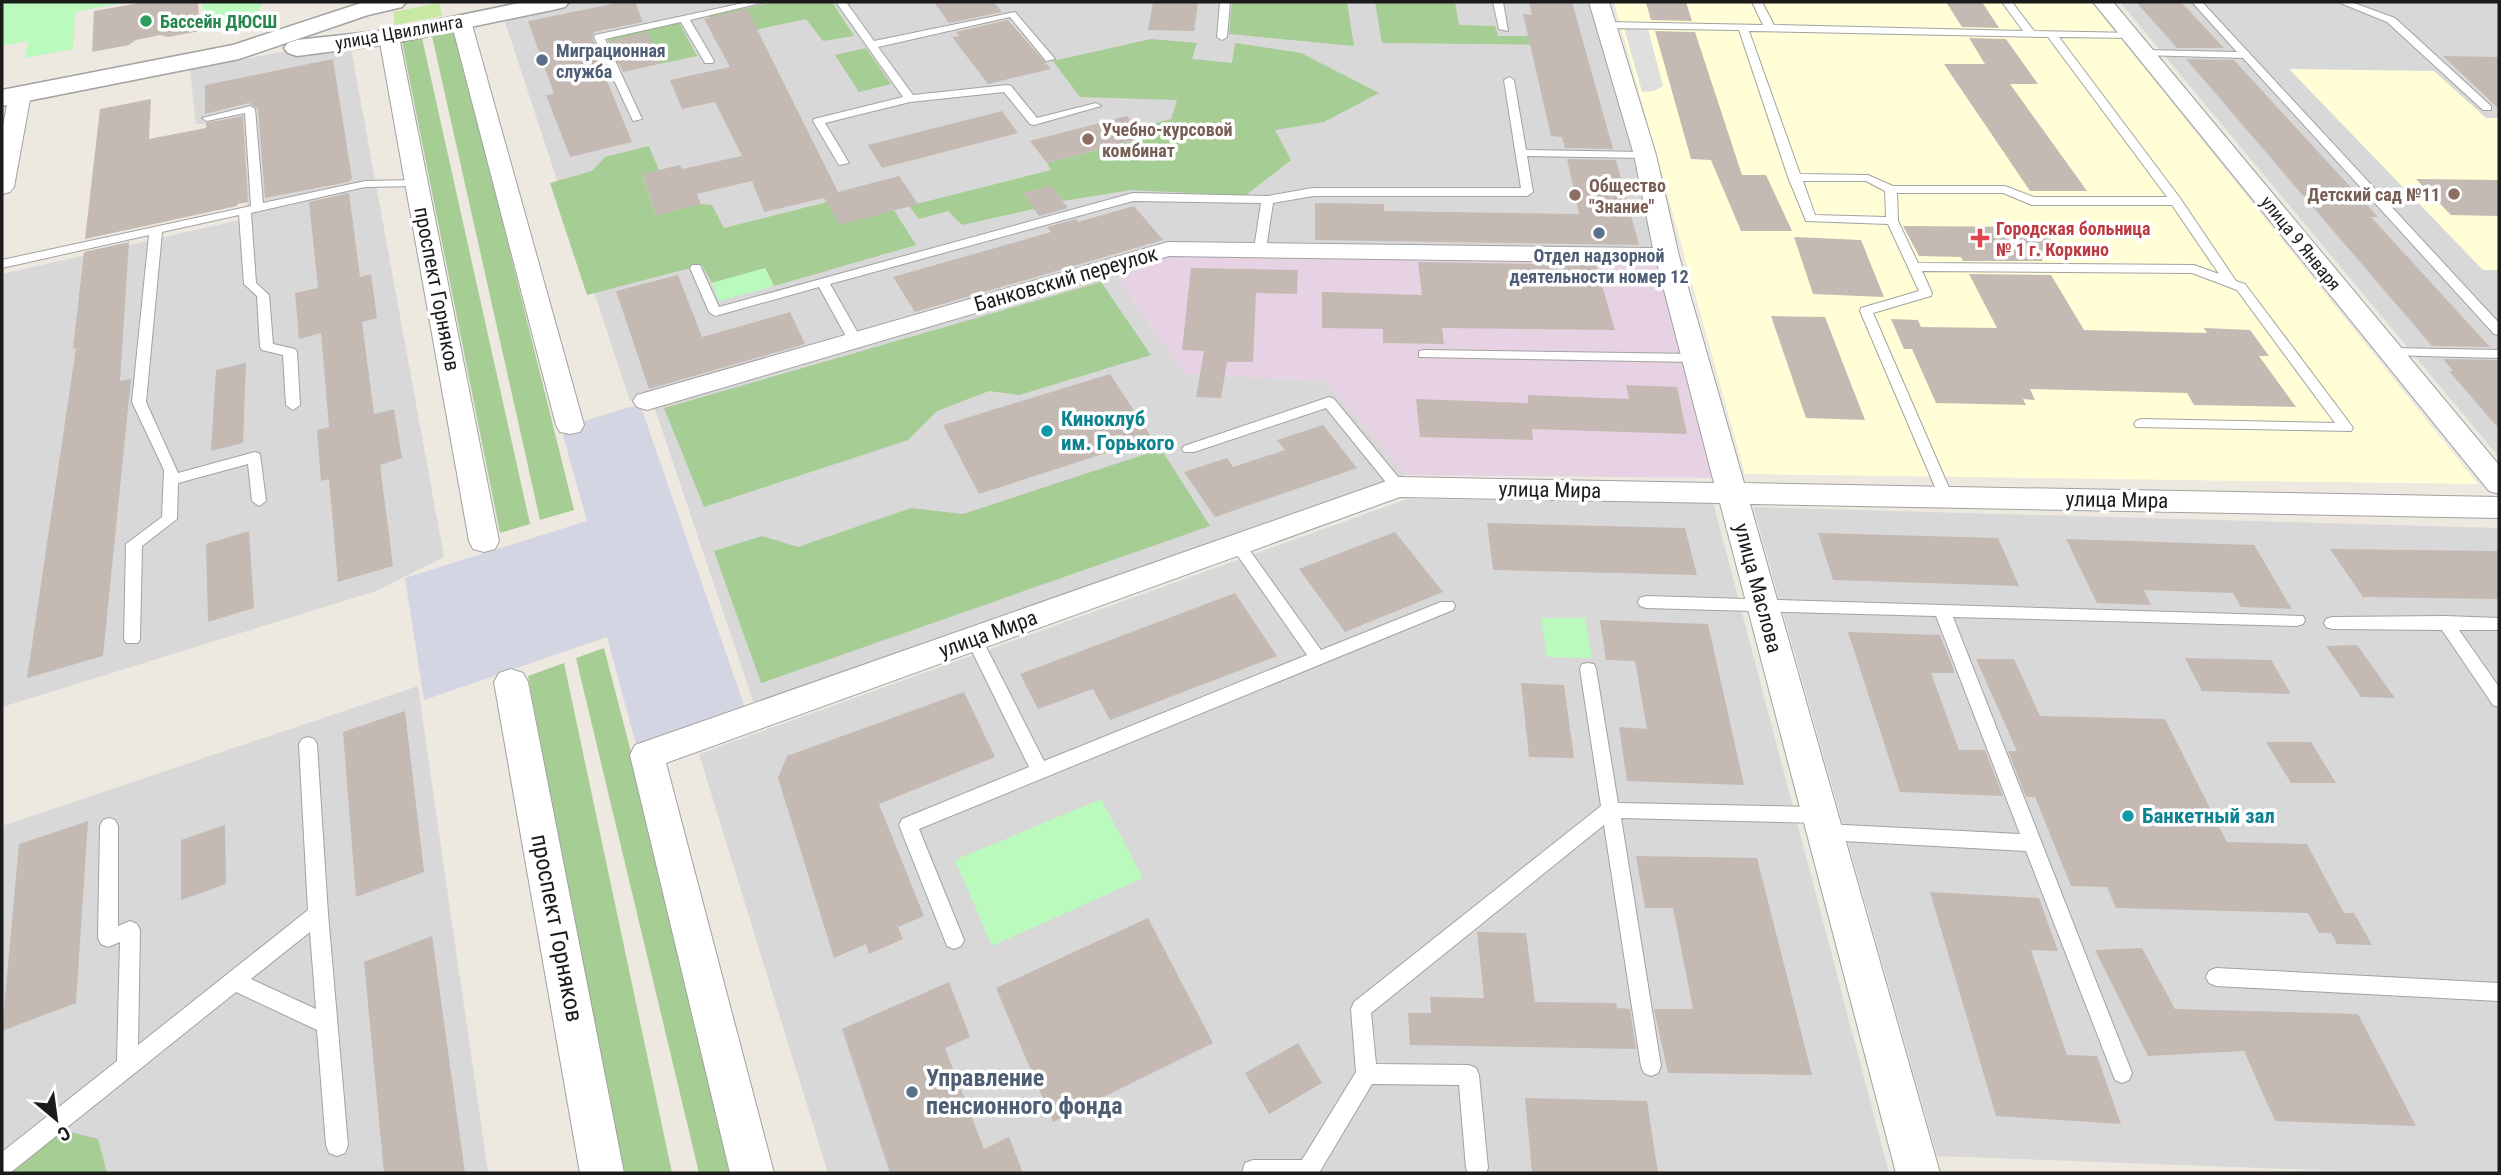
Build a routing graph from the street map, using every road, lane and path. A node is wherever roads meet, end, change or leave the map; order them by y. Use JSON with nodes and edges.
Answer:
{"nodes":[{"id":1,"x":394,"y":2,"type":"edge"},
{"id":2,"x":557,"y":2,"type":"edge"},
{"id":3,"x":760,"y":2,"type":"edge"},
{"id":4,"x":841,"y":2,"type":"edge"},
{"id":5,"x":1002,"y":2,"type":"edge"},
{"id":6,"x":1225,"y":2,"type":"edge"},
{"id":7,"x":1498,"y":2,"type":"edge"},
{"id":8,"x":1757,"y":2,"type":"edge"},
{"id":9,"x":2007,"y":2,"type":"edge"},
{"id":10,"x":2104,"y":2,"type":"edge"},
{"id":11,"x":2197,"y":2,"type":"edge"},
{"id":12,"x":2343,"y":2,"type":"edge"},
{"id":13,"x":1602,"y":13,"type":"edge"},
{"id":14,"x":1012,"y":14,"type":"junction"},
{"id":15,"x":684,"y":18,"type":"junction"},
{"id":16,"x":461,"y":21,"type":"junction"},
{"id":17,"x":1744,"y":27,"type":"junction"},
{"id":18,"x":1770,"y":28,"type":"junction"},
{"id":19,"x":1504,"y":29,"type":"dead end"},
{"id":20,"x":2031,"y":34,"type":"junction"},
{"id":21,"x":2051,"y":34,"type":"junction"},
{"id":22,"x":389,"y":37,"type":"junction"},
{"id":23,"x":1222,"y":37,"type":"dead end"},
{"id":24,"x":2138,"y":44,"type":"junction"},
{"id":25,"x":871,"y":45,"type":"junction"},
{"id":26,"x":239,"y":51,"type":"junction"},
{"id":27,"x":2247,"y":55,"type":"junction"},
{"id":28,"x":1050,"y":59,"type":"dead end"},
{"id":29,"x":709,"y":61,"type":"dead end"},
{"id":30,"x":1509,"y":80,"type":"dead end"},
{"id":31,"x":11,"y":96,"type":"edge"},
{"id":32,"x":910,"y":99,"type":"junction"},
{"id":33,"x":1096,"y":106,"type":"dead end"},
{"id":34,"x":2487,"y":108,"type":"dead end"},
{"id":35,"x":207,"y":118,"type":"dead end"},
{"id":36,"x":637,"y":120,"type":"dead end"},
{"id":37,"x":1521,"y":153,"type":"junction"},
{"id":38,"x":1645,"y":155,"type":"junction"},
{"id":39,"x":843,"y":163,"type":"dead end"},
{"id":40,"x":1794,"y":177,"type":"junction"},
{"id":41,"x":416,"y":183,"type":"junction"},
{"id":42,"x":2,"y":187,"type":"edge"},
{"id":43,"x":1891,"y":189,"type":"junction"},
{"id":44,"x":1267,"y":200,"type":"junction"},
{"id":45,"x":2176,"y":201,"type":"junction"},
{"id":46,"x":251,"y":209,"type":"junction"},
{"id":47,"x":1892,"y":221,"type":"junction"},
{"id":48,"x":156,"y":230,"type":"junction"},
{"id":49,"x":1260,"y":249,"type":"junction"},
{"id":50,"x":1667,"y":256,"type":"junction"},
{"id":51,"x":2,"y":264,"type":"edge"},
{"id":52,"x":1914,"y":267,"type":"junction"},
{"id":53,"x":696,"y":268,"type":"dead end"},
{"id":54,"x":822,"y":282,"type":"junction"},
{"id":55,"x":2231,"y":283,"type":"junction"},
{"id":56,"x":2499,"y":331,"type":"edge"},
{"id":57,"x":855,"y":340,"type":"junction"},
{"id":58,"x":2391,"y":352,"type":"junction"},
{"id":59,"x":1424,"y":354,"type":"dead end"},
{"id":60,"x":2499,"y":354,"type":"edge"},
{"id":61,"x":1695,"y":358,"type":"junction"},
{"id":62,"x":647,"y":401,"type":"dead end"},
{"id":63,"x":293,"y":405,"type":"dead end"},
{"id":64,"x":2141,"y":424,"type":"dead end"},
{"id":65,"x":570,"y":425,"type":"dead end"},
{"id":66,"x":1189,"y":449,"type":"dead end"},
{"id":67,"x":172,"y":480,"type":"junction"},
{"id":68,"x":2499,"y":484,"type":"edge"},
{"id":69,"x":1398,"y":487,"type":"junction"},
{"id":70,"x":1731,"y":492,"type":"junction"},
{"id":71,"x":1946,"y":497,"type":"junction"},
{"id":72,"x":259,"y":501,"type":"dead end"},
{"id":73,"x":2499,"y":508,"type":"edge"},
{"id":74,"x":484,"y":541,"type":"dead end"},
{"id":75,"x":1238,"y":545,"type":"junction"},
{"id":76,"x":1646,"y":602,"type":"dead end"},
{"id":77,"x":1762,"y":605,"type":"junction"},
{"id":78,"x":1447,"y":606,"type":"dead end"},
{"id":79,"x":1942,"y":610,"type":"junction"},
{"id":80,"x":2297,"y":620,"type":"dead end"},
{"id":81,"x":2445,"y":622,"type":"junction"},
{"id":82,"x":2332,"y":623,"type":"dead end"},
{"id":83,"x":2499,"y":624,"type":"edge"},
{"id":84,"x":132,"y":639,"type":"dead end"},
{"id":85,"x":974,"y":639,"type":"junction"},
{"id":86,"x":1318,"y":658,"type":"junction"},
{"id":87,"x":1588,"y":669,"type":"dead end"},
{"id":88,"x":511,"y":682,"type":"dead end"},
{"id":89,"x":2499,"y":700,"type":"edge"},
{"id":90,"x":308,"y":744,"type":"dead end"},
{"id":91,"x":1040,"y":770,"type":"junction"},
{"id":92,"x":1609,"y":810,"type":"junction"},
{"id":93,"x":1822,"y":823,"type":"junction"},
{"id":94,"x":109,"y":826,"type":"dead end"},
{"id":95,"x":2033,"y":843,"type":"junction"},
{"id":96,"x":318,"y":914,"type":"junction"},
{"id":97,"x":954,"y":940,"type":"dead end"},
{"id":98,"x":2216,"y":977,"type":"dead end"},
{"id":99,"x":234,"y":981,"type":"junction"},
{"id":100,"x":2499,"y":992,"type":"edge"},
{"id":101,"x":327,"y":1024,"type":"junction"},
{"id":102,"x":127,"y":1066,"type":"junction"},
{"id":103,"x":1651,"y":1066,"type":"dead end"},
{"id":104,"x":2122,"y":1073,"type":"dead end"},
{"id":105,"x":1366,"y":1074,"type":"junction"},
{"id":106,"x":337,"y":1145,"type":"dead end"},
{"id":107,"x":2,"y":1165,"type":"edge"},
{"id":108,"x":1477,"y":1168,"type":"dead end"},
{"id":109,"x":602,"y":1173,"type":"edge"},
{"id":110,"x":752,"y":1173,"type":"edge"},
{"id":111,"x":1252,"y":1173,"type":"edge"},
{"id":112,"x":1918,"y":1173,"type":"edge"}],
"edges":[{"from":1,"to":26,"type":"street","name":"улица Цвиллинга"},
{"from":2,"to":16,"type":"street","name":"улица Цвиллинга"},
{"from":3,"to":15,"type":"lane"},
{"from":4,"to":25,"type":"lane"},
{"from":5,"to":14,"type":"lane"},
{"from":6,"to":23,"type":"lane"},
{"from":7,"to":19,"type":"lane"},
{"from":8,"to":18,"type":"lane"},
{"from":9,"to":20,"type":"lane"},
{"from":10,"to":24,"type":"street","name":"улица 9 Января"},
{"from":11,"to":27,"type":"lane"},
{"from":12,"to":34,"type":"lane"},
{"from":13,"to":17,"type":"lane"},
{"from":13,"to":38,"type":"street","name":"улица Маслова"},
{"from":14,"to":25,"type":"lane"},
{"from":14,"to":28,"type":"lane"},
{"from":15,"to":29,"type":"lane"},
{"from":15,"to":36,"type":"lane"},
{"from":16,"to":22,"type":"street","name":"улица Цвиллинга"},
{"from":16,"to":65,"type":"street"},
{"from":17,"to":18,"type":"lane"},
{"from":17,"to":40,"type":"lane"},
{"from":18,"to":20,"type":"lane"},
{"from":20,"to":21,"type":"lane"},
{"from":21,"to":24,"type":"lane"},
{"from":21,"to":45,"type":"lane"},
{"from":22,"to":26,"type":"street","name":"улица Цвиллинга"},
{"from":22,"to":41,"type":"street","name":"проспект Горняков"},
{"from":24,"to":27,"type":"lane"},
{"from":24,"to":58,"type":"street","name":"улица 9 Января"},
{"from":25,"to":32,"type":"lane"},
{"from":26,"to":31,"type":"street","name":"улица Цвиллинга"},
{"from":27,"to":56,"type":"lane"},
{"from":30,"to":37,"type":"lane"},
{"from":31,"to":42,"type":"street"},
{"from":32,"to":33,"type":"lane"},
{"from":32,"to":39,"type":"lane"},
{"from":35,"to":46,"type":"lane"},
{"from":37,"to":38,"type":"lane"},
{"from":37,"to":44,"type":"lane"},
{"from":38,"to":50,"type":"street","name":"улица Маслова"},
{"from":40,"to":43,"type":"lane"},
{"from":40,"to":47,"type":"lane"},
{"from":41,"to":46,"type":"lane"},
{"from":41,"to":74,"type":"street","name":"проспект Горняков"},
{"from":43,"to":45,"type":"lane"},
{"from":43,"to":47,"type":"lane"},
{"from":44,"to":49,"type":"lane"},
{"from":44,"to":54,"type":"lane"},
{"from":45,"to":55,"type":"lane"},
{"from":46,"to":48,"type":"lane"},
{"from":46,"to":63,"type":"lane"},
{"from":47,"to":52,"type":"lane"},
{"from":48,"to":51,"type":"lane"},
{"from":48,"to":67,"type":"lane"},
{"from":49,"to":50,"type":"street","name":"Банковский переулок"},
{"from":49,"to":57,"type":"street","name":"Банковский переулок"},
{"from":50,"to":61,"type":"street","name":"улица Маслова"},
{"from":52,"to":55,"type":"lane"},
{"from":52,"to":71,"type":"lane"},
{"from":53,"to":54,"type":"lane"},
{"from":54,"to":57,"type":"lane"},
{"from":55,"to":64,"type":"lane"},
{"from":57,"to":62,"type":"street","name":"Банковский переулок"},
{"from":58,"to":60,"type":"lane"},
{"from":58,"to":68,"type":"street","name":"улица 9 Января"},
{"from":59,"to":61,"type":"lane"},
{"from":61,"to":70,"type":"street","name":"улица Маслова"},
{"from":66,"to":69,"type":"lane"},
{"from":67,"to":72,"type":"lane"},
{"from":67,"to":84,"type":"lane"},
{"from":69,"to":70,"type":"street","name":"улица Мира"},
{"from":69,"to":75,"type":"street","name":"улица Мира"},
{"from":70,"to":71,"type":"street","name":"улица Мира"},
{"from":70,"to":77,"type":"street","name":"улица Маслова"},
{"from":71,"to":73,"type":"street","name":"улица Мира"},
{"from":75,"to":85,"type":"street","name":"улица Мира"},
{"from":75,"to":86,"type":"lane"},
{"from":76,"to":77,"type":"lane"},
{"from":77,"to":79,"type":"lane"},
{"from":77,"to":93,"type":"street","name":"улица Маслова"},
{"from":78,"to":86,"type":"lane"},
{"from":79,"to":80,"type":"lane"},
{"from":79,"to":95,"type":"lane"},
{"from":81,"to":82,"type":"lane"},
{"from":81,"to":83,"type":"lane"},
{"from":81,"to":89,"type":"lane"},
{"from":85,"to":91,"type":"lane"},
{"from":85,"to":110,"type":"street","name":"улица Мира"},
{"from":86,"to":91,"type":"lane"},
{"from":87,"to":92,"type":"lane"},
{"from":88,"to":109,"type":"street","name":"проспект Горняков"},
{"from":90,"to":96,"type":"lane"},
{"from":91,"to":97,"type":"lane"},
{"from":92,"to":93,"type":"lane"},
{"from":92,"to":103,"type":"lane"},
{"from":92,"to":105,"type":"lane"},
{"from":93,"to":95,"type":"lane"},
{"from":93,"to":112,"type":"street","name":"улица Маслова"},
{"from":94,"to":102,"type":"lane"},
{"from":95,"to":104,"type":"lane"},
{"from":96,"to":99,"type":"lane"},
{"from":96,"to":101,"type":"lane"},
{"from":98,"to":100,"type":"lane"},
{"from":99,"to":101,"type":"lane"},
{"from":99,"to":102,"type":"lane"},
{"from":101,"to":106,"type":"lane"},
{"from":102,"to":107,"type":"lane"},
{"from":105,"to":108,"type":"lane"},
{"from":105,"to":111,"type":"lane"}]}
